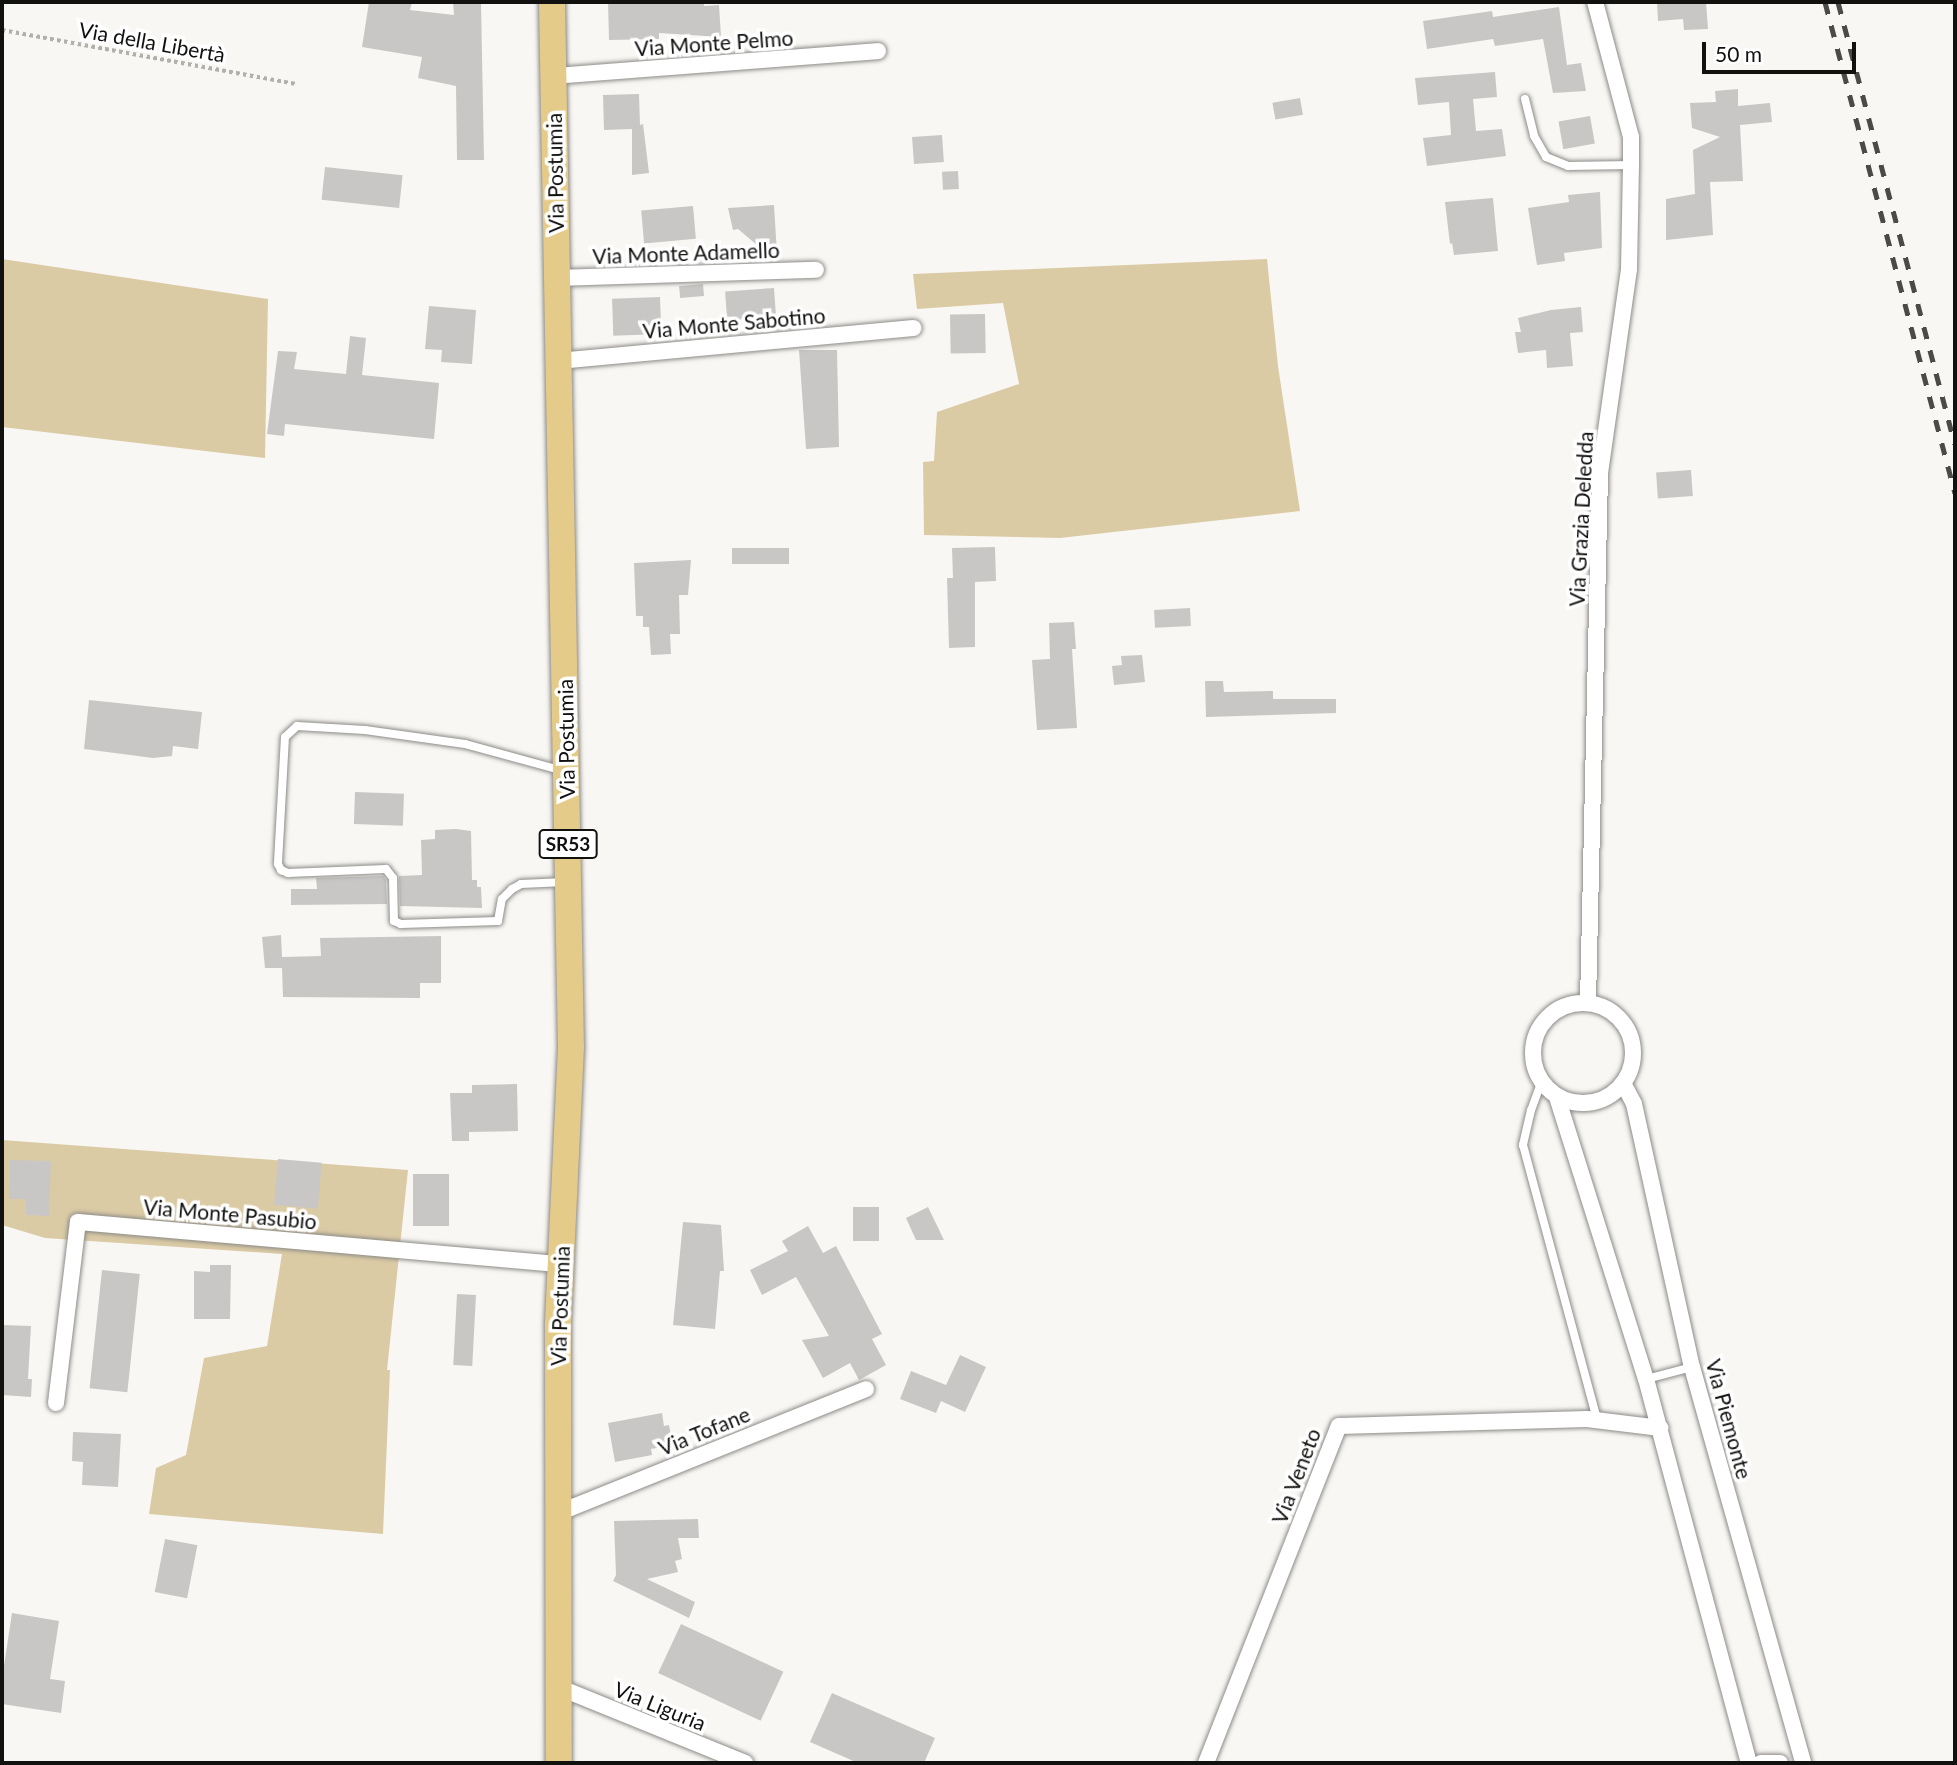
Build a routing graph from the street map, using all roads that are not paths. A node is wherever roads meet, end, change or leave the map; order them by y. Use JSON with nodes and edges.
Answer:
{"nodes":[{"id":1,"x":552,"y":2,"type":"edge"},
{"id":2,"x":1595,"y":2,"type":"edge"},
{"id":3,"x":878,"y":51,"type":"dead end"},
{"id":4,"x":554,"y":76,"type":"junction"},
{"id":5,"x":1525,"y":99,"type":"dead end"},
{"id":6,"x":1630,"y":165,"type":"junction"},
{"id":7,"x":816,"y":270,"type":"dead end"},
{"id":8,"x":557,"y":278,"type":"junction"},
{"id":9,"x":913,"y":328,"type":"dead end"},
{"id":10,"x":558,"y":361,"type":"junction"},
{"id":11,"x":567,"y":771,"type":"junction"},
{"id":12,"x":568,"y":881,"type":"junction"},
{"id":13,"x":1588,"y":1003,"type":"junction"},
{"id":14,"x":1541,"y":1083,"type":"junction"},
{"id":15,"x":1623,"y":1083,"type":"junction"},
{"id":16,"x":1557,"y":1097,"type":"junction"},
{"id":17,"x":561,"y":1264,"type":"junction"},
{"id":18,"x":1692,"y":1367,"type":"junction"},
{"id":19,"x":1646,"y":1379,"type":"junction"},
{"id":20,"x":866,"y":1389,"type":"dead end"},
{"id":21,"x":56,"y":1403,"type":"dead end"},
{"id":22,"x":1597,"y":1420,"type":"junction"},
{"id":23,"x":1660,"y":1428,"type":"junction"},
{"id":24,"x":558,"y":1513,"type":"junction"},
{"id":25,"x":558,"y":1687,"type":"junction"},
{"id":26,"x":559,"y":1763,"type":"edge"},
{"id":27,"x":745,"y":1763,"type":"edge"},
{"id":28,"x":1206,"y":1763,"type":"edge"},
{"id":29,"x":1749,"y":1763,"type":"edge"},
{"id":30,"x":1761,"y":1763,"type":"edge"},
{"id":31,"x":1780,"y":1763,"type":"edge"},
{"id":32,"x":1803,"y":1763,"type":"edge"}],
"edges":[{"from":1,"to":4,"type":"main road","name":"Via Postumia","number":"SR53"},
{"from":2,"to":6,"type":"street","name":"Via Grazia Deledda"},
{"from":3,"to":4,"type":"street","name":"Via Monte Pelmo"},
{"from":4,"to":8,"type":"main road","name":"Via Postumia","number":"SR53"},
{"from":5,"to":6,"type":"lane"},
{"from":6,"to":13,"type":"street","name":"Via Grazia Deledda"},
{"from":7,"to":8,"type":"street","name":"Via Monte Adamello"},
{"from":8,"to":10,"type":"main road","name":"Via Postumia","number":"SR53"},
{"from":9,"to":10,"type":"street","name":"Via Monte Sabotino"},
{"from":10,"to":11,"type":"main road","name":"Via Postumia","number":"SR53"},
{"from":11,"to":12,"type":"main road","name":"Via Postumia","number":"SR53"},
{"from":11,"to":12,"type":"lane"},
{"from":12,"to":17,"type":"main road","name":"Via Postumia","number":"SR53"},
{"from":13,"to":14,"type":"street"},
{"from":13,"to":15,"type":"street"},
{"from":14,"to":16,"type":"street"},
{"from":14,"to":22,"type":"lane"},
{"from":15,"to":16,"type":"street"},
{"from":15,"to":18,"type":"street","name":"Via Piemonte"},
{"from":16,"to":19,"type":"street"},
{"from":17,"to":21,"type":"street","name":"Via Monte Pasubio"},
{"from":17,"to":24,"type":"main road","name":"Via Postumia","number":"SR53"},
{"from":18,"to":19,"type":"lane"},
{"from":18,"to":32,"type":"street","name":"Via Piemonte"},
{"from":19,"to":23,"type":"street"},
{"from":20,"to":24,"type":"street","name":"Via Tofane"},
{"from":22,"to":23,"type":"street","name":"Via Veneto"},
{"from":22,"to":28,"type":"street","name":"Via Veneto"},
{"from":23,"to":29,"type":"street"},
{"from":24,"to":25,"type":"main road","name":"Via Postumia","number":"SR53"},
{"from":25,"to":26,"type":"main road","number":"SR53"},
{"from":25,"to":27,"type":"street","name":"Via Liguria"},
{"from":30,"to":31,"type":"street"}]}
